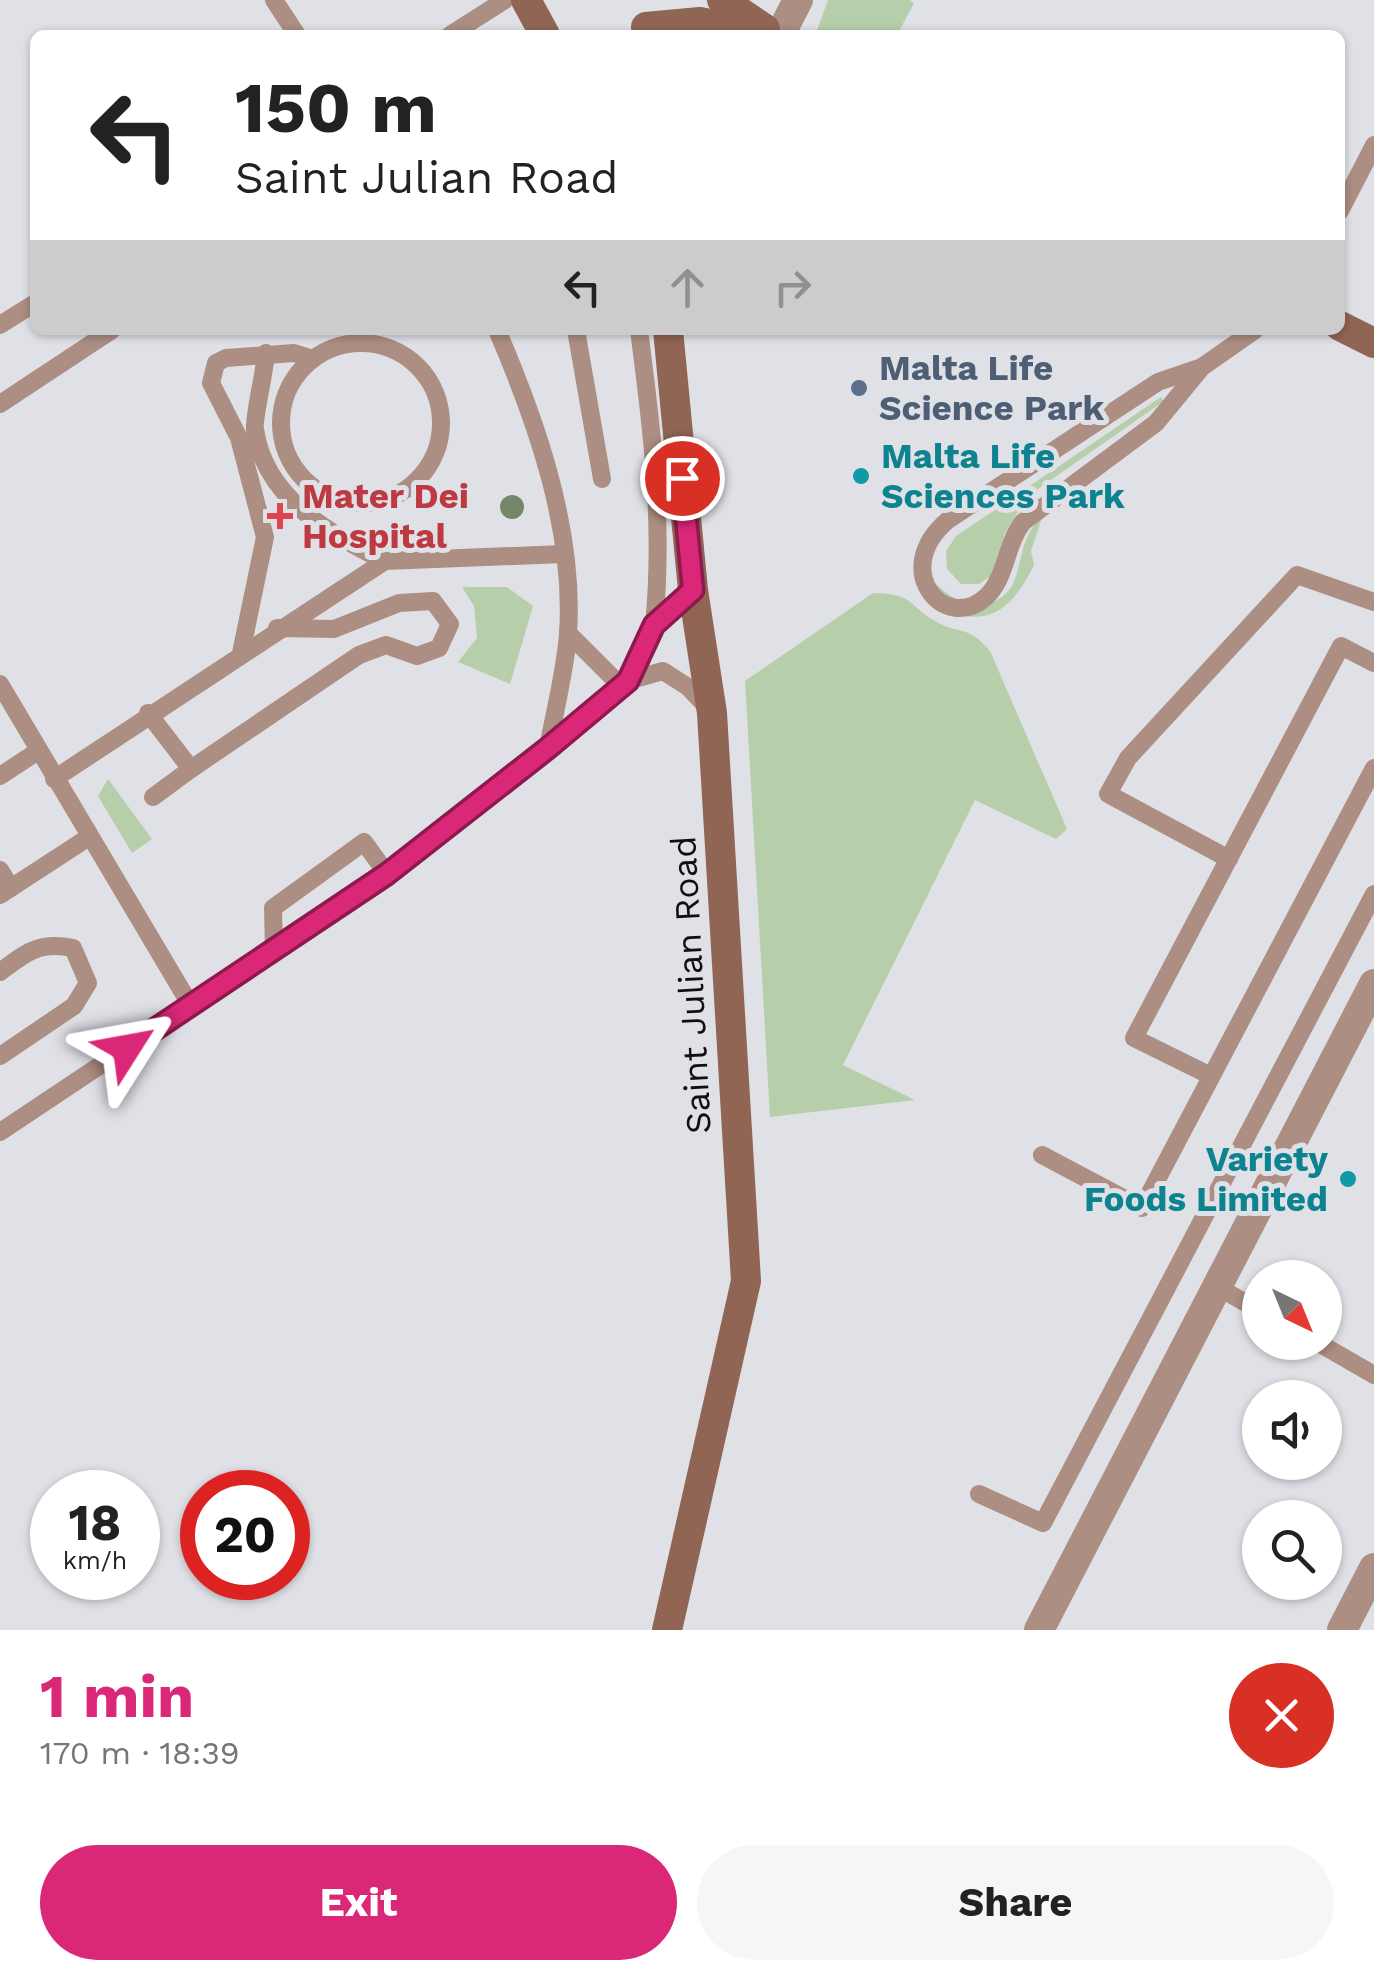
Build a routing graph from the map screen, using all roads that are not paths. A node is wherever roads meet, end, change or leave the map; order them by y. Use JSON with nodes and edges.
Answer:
{"nodes":[{"id":1,"x":274,"y":0,"type":"edge"},
{"id":2,"x":505,"y":0,"type":"edge"},
{"id":3,"x":526,"y":0,"type":"edge"},
{"id":4,"x":660,"y":0,"type":"edge"},
{"id":5,"x":722,"y":0,"type":"edge"},
{"id":6,"x":798,"y":0,"type":"edge"},
{"id":7,"x":294,"y":30,"type":"edge"},
{"id":8,"x":458,"y":30,"type":"edge"},
{"id":9,"x":542,"y":30,"type":"edge"},
{"id":10,"x":643,"y":30,"type":"edge"},
{"id":11,"x":648,"y":30,"type":"edge"},
{"id":12,"x":739,"y":30,"type":"edge"},
{"id":13,"x":769,"y":30,"type":"edge"},
{"id":14,"x":780,"y":30,"type":"edge"},
{"id":15,"x":1374,"y":145,"type":"edge"},
{"id":16,"x":1345,"y":202,"type":"edge"},
{"id":17,"x":30,"y":306,"type":"edge"},
{"id":18,"x":0,"y":326,"type":"edge"},
{"id":19,"x":1345,"y":328,"type":"edge"},
{"id":20,"x":104,"y":335,"type":"edge"},
{"id":21,"x":500,"y":335,"type":"edge"},
{"id":22,"x":577,"y":335,"type":"edge"},
{"id":23,"x":640,"y":335,"type":"edge"},
{"id":24,"x":668,"y":335,"type":"edge"},
{"id":25,"x":1247,"y":335,"type":"edge"},
{"id":26,"x":1374,"y":343,"type":"edge"},
{"id":27,"x":266,"y":353,"type":"junction"},
{"id":28,"x":313,"y":359,"type":"junction"},
{"id":29,"x":1202,"y":367,"type":"junction"},
{"id":30,"x":0,"y":404,"type":"edge"},
{"id":31,"x":602,"y":478,"type":"dead end"},
{"id":32,"x":564,"y":554,"type":"junction"},
{"id":33,"x":386,"y":561,"type":"junction"},
{"id":34,"x":693,"y":590,"type":"junction"},
{"id":35,"x":1374,"y":602,"type":"edge"},
{"id":36,"x":654,"y":625,"type":"junction"},
{"id":37,"x":277,"y":628,"type":"junction"},
{"id":38,"x":568,"y":633,"type":"junction"},
{"id":39,"x":241,"y":653,"type":"junction"},
{"id":40,"x":1374,"y":663,"type":"edge"},
{"id":41,"x":624,"y":683,"type":"junction"},
{"id":42,"x":0,"y":684,"type":"edge"},
{"id":43,"x":148,"y":713,"type":"junction"},
{"id":44,"x":712,"y":713,"type":"junction"},
{"id":45,"x":548,"y":748,"type":"junction"},
{"id":46,"x":38,"y":751,"type":"junction"},
{"id":47,"x":1374,"y":768,"type":"edge"},
{"id":48,"x":191,"y":770,"type":"junction"},
{"id":49,"x":0,"y":776,"type":"edge"},
{"id":50,"x":54,"y":779,"type":"junction"},
{"id":51,"x":153,"y":796,"type":"dead end"},
{"id":52,"x":89,"y":837,"type":"junction"},
{"id":53,"x":1228,"y":859,"type":"junction"},
{"id":54,"x":0,"y":870,"type":"edge"},
{"id":55,"x":387,"y":874,"type":"junction"},
{"id":56,"x":6,"y":891,"type":"edge"},
{"id":57,"x":1374,"y":894,"type":"edge"},
{"id":58,"x":274,"y":950,"type":"junction"},
{"id":59,"x":0,"y":972,"type":"edge"},
{"id":60,"x":1374,"y":984,"type":"edge"},
{"id":61,"x":190,"y":1006,"type":"junction"},
{"id":62,"x":0,"y":1056,"type":"edge"},
{"id":63,"x":1212,"y":1076,"type":"junction"},
{"id":64,"x":0,"y":1132,"type":"edge"},
{"id":65,"x":1042,"y":1156,"type":"dead end"},
{"id":66,"x":1216,"y":1286,"type":"junction"},
{"id":67,"x":1242,"y":1301,"type":"edge"},
{"id":68,"x":1342,"y":1357,"type":"edge"},
{"id":69,"x":1374,"y":1375,"type":"edge"},
{"id":70,"x":979,"y":1494,"type":"dead end"},
{"id":71,"x":1374,"y":1568,"type":"edge"},
{"id":72,"x":666,"y":1630,"type":"edge"},
{"id":73,"x":1039,"y":1630,"type":"edge"},
{"id":74,"x":1342,"y":1630,"type":"edge"}],
"edges":[{"from":1,"to":7,"type":"lane"},
{"from":2,"to":8,"type":"lane"},
{"from":3,"to":9,"type":"street"},
{"from":4,"to":10,"type":"street"},
{"from":5,"to":13,"type":"street"},
{"from":6,"to":14,"type":"street"},
{"from":11,"to":12,"type":"street"},
{"from":15,"to":16,"type":"lane"},
{"from":17,"to":18,"type":"lane"},
{"from":19,"to":26,"type":"street"},
{"from":20,"to":30,"type":"lane"},
{"from":21,"to":32,"type":"lane"},
{"from":22,"to":31,"type":"lane"},
{"from":23,"to":36,"type":"lane"},
{"from":24,"to":34,"type":"street","name":"Saint Julian Road"},
{"from":25,"to":29,"type":"lane"},
{"from":27,"to":28,"type":"lane"},
{"from":27,"to":33,"type":"lane"},
{"from":27,"to":39,"type":"lane"},
{"from":28,"to":28,"type":"lane"},
{"from":29,"to":29,"type":"lane"},
{"from":32,"to":33,"type":"lane"},
{"from":32,"to":38,"type":"lane"},
{"from":33,"to":37,"type":"lane"},
{"from":34,"to":36,"type":"lane"},
{"from":34,"to":44,"type":"street","name":"Saint Julian Road"},
{"from":35,"to":53,"type":"lane"},
{"from":36,"to":41,"type":"lane"},
{"from":37,"to":39,"type":"lane"},
{"from":37,"to":48,"type":"lane"},
{"from":38,"to":41,"type":"lane"},
{"from":38,"to":45,"type":"lane"},
{"from":39,"to":43,"type":"lane"},
{"from":40,"to":53,"type":"lane"},
{"from":41,"to":44,"type":"lane"},
{"from":41,"to":45,"type":"lane"},
{"from":42,"to":46,"type":"lane"},
{"from":43,"to":48,"type":"lane"},
{"from":43,"to":50,"type":"lane"},
{"from":44,"to":72,"type":"street","name":"Saint Julian Road"},
{"from":45,"to":55,"type":"lane"},
{"from":46,"to":49,"type":"lane"},
{"from":46,"to":50,"type":"lane"},
{"from":47,"to":63,"type":"lane"},
{"from":48,"to":51,"type":"lane"},
{"from":50,"to":52,"type":"lane"},
{"from":52,"to":56,"type":"lane"},
{"from":52,"to":61,"type":"lane"},
{"from":53,"to":63,"type":"lane"},
{"from":54,"to":56,"type":"lane"},
{"from":55,"to":58,"type":"lane"},
{"from":55,"to":58,"type":"lane"},
{"from":57,"to":70,"type":"lane"},
{"from":58,"to":61,"type":"lane"},
{"from":59,"to":62,"type":"lane"},
{"from":60,"to":66,"type":"street"},
{"from":61,"to":64,"type":"lane"},
{"from":63,"to":65,"type":"lane"},
{"from":66,"to":67,"type":"lane"},
{"from":66,"to":73,"type":"street"},
{"from":68,"to":69,"type":"lane"},
{"from":71,"to":74,"type":"street"}]}
